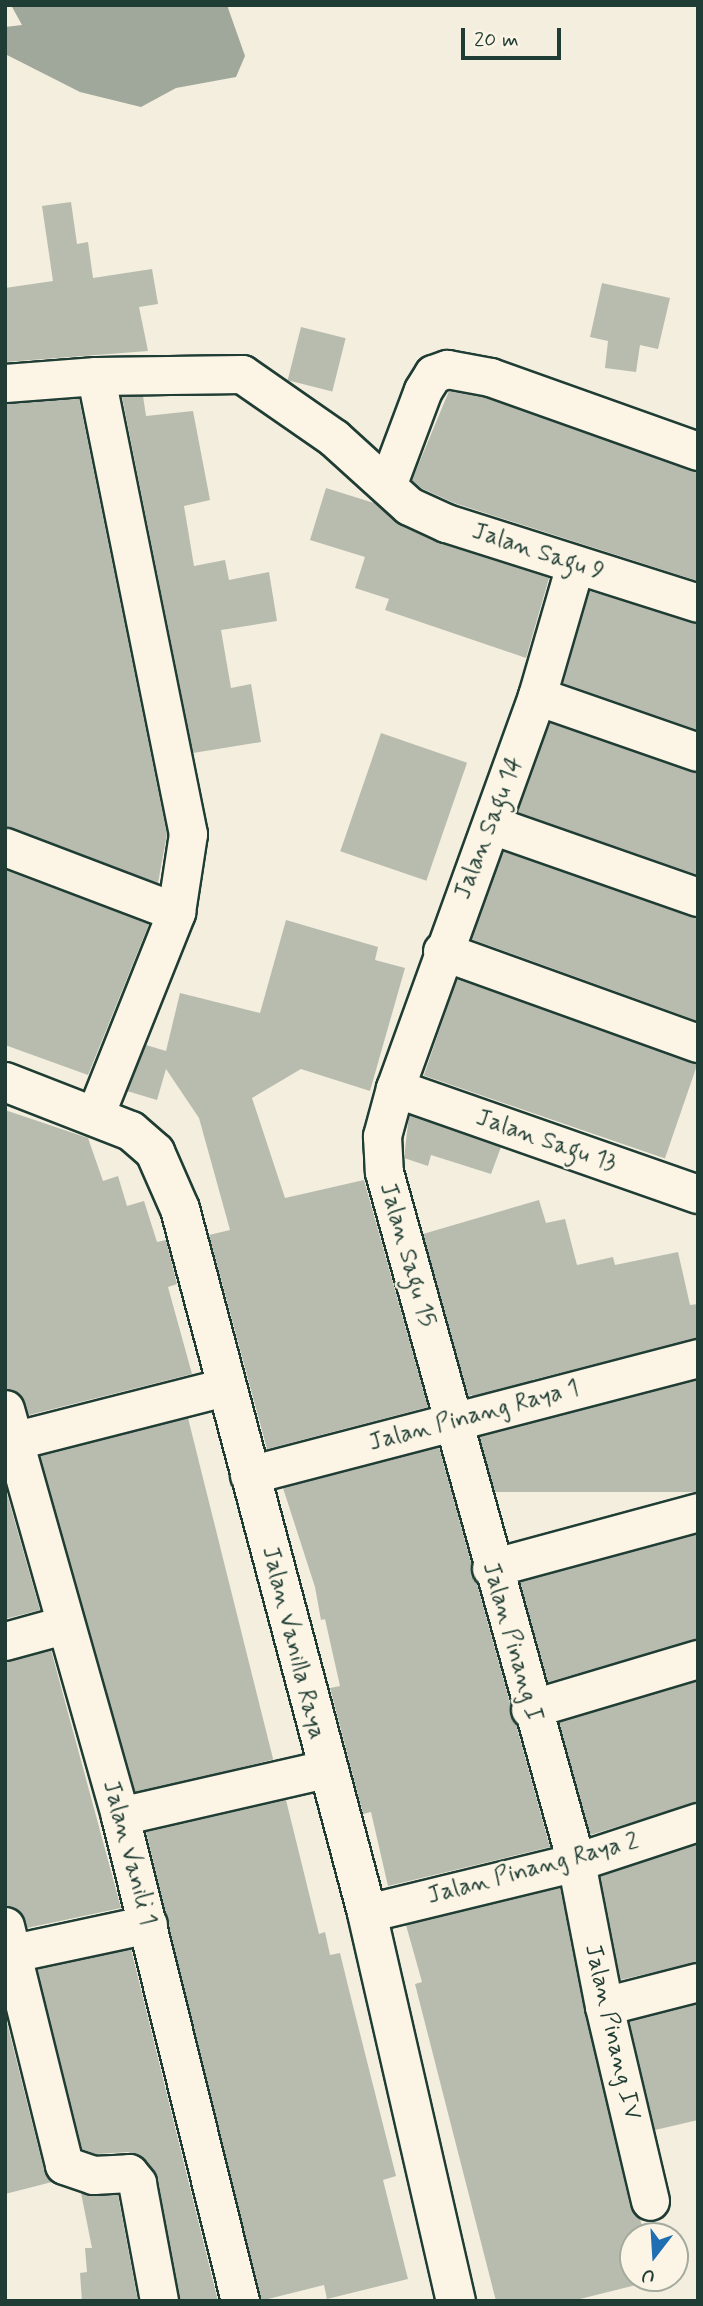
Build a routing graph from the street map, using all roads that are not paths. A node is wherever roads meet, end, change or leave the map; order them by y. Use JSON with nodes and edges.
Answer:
{"nodes":[{"id":1,"x":96,"y":376,"type":"junction"},
{"id":2,"x":5,"y":383,"type":"edge"},
{"id":3,"x":698,"y":451,"type":"edge"},
{"id":4,"x":388,"y":484,"type":"junction"},
{"id":5,"x":575,"y":565,"type":"junction"},
{"id":6,"x":698,"y":603,"type":"edge"},
{"id":7,"x":537,"y":696,"type":"junction"},
{"id":8,"x":698,"y":752,"type":"edge"},
{"id":9,"x":492,"y":825,"type":"junction"},
{"id":10,"x":5,"y":847,"type":"edge"},
{"id":11,"x":698,"y":897,"type":"edge"},
{"id":12,"x":176,"y":912,"type":"junction"},
{"id":13,"x":442,"y":951,"type":"junction"},
{"id":14,"x":698,"y":1043,"type":"edge"},
{"id":15,"x":5,"y":1082,"type":"edge"},
{"id":16,"x":395,"y":1088,"type":"junction"},
{"id":17,"x":95,"y":1115,"type":"junction"},
{"id":18,"x":698,"y":1194,"type":"edge"},
{"id":19,"x":698,"y":1358,"type":"edge"},
{"id":20,"x":224,"y":1387,"type":"junction"},
{"id":21,"x":450,"y":1422,"type":"junction"},
{"id":22,"x":8,"y":1431,"type":"edge"},
{"id":23,"x":250,"y":1475,"type":"junction"},
{"id":24,"x":698,"y":1513,"type":"edge"},
{"id":25,"x":491,"y":1569,"type":"junction"},
{"id":26,"x":63,"y":1625,"type":"junction"},
{"id":27,"x":5,"y":1641,"type":"edge"},
{"id":28,"x":698,"y":1659,"type":"edge"},
{"id":29,"x":530,"y":1709,"type":"junction"},
{"id":30,"x":326,"y":1769,"type":"junction"},
{"id":31,"x":120,"y":1816,"type":"junction"},
{"id":32,"x":698,"y":1822,"type":"edge"},
{"id":33,"x":576,"y":1862,"type":"junction"},
{"id":34,"x":367,"y":1913,"type":"junction"},
{"id":35,"x":148,"y":1924,"type":"junction"},
{"id":36,"x":9,"y":1940,"type":"edge"},
{"id":37,"x":698,"y":1982,"type":"edge"},
{"id":38,"x":604,"y":2006,"type":"junction"},
{"id":39,"x":650,"y":2201,"type":"dead end"},
{"id":40,"x":159,"y":2301,"type":"edge"},
{"id":41,"x":240,"y":2301,"type":"edge"},
{"id":42,"x":456,"y":2301,"type":"edge"}],
"edges":[{"from":1,"to":2,"type":"street","name":"Jalan Sagu 9"},
{"from":1,"to":4,"type":"street","name":"Jalan Sagu 9"},
{"from":1,"to":12,"type":"street"},
{"from":3,"to":4,"type":"street"},
{"from":4,"to":5,"type":"street","name":"Jalan Sagu 9"},
{"from":5,"to":6,"type":"street","name":"Jalan Sagu 9"},
{"from":5,"to":7,"type":"street","name":"Jalan Sagu 14"},
{"from":7,"to":8,"type":"street"},
{"from":7,"to":9,"type":"street","name":"Jalan Sagu 14"},
{"from":9,"to":11,"type":"street"},
{"from":9,"to":13,"type":"street","name":"Jalan Sagu 14"},
{"from":10,"to":12,"type":"street"},
{"from":12,"to":17,"type":"street"},
{"from":13,"to":14,"type":"street"},
{"from":13,"to":16,"type":"street","name":"Jalan Sagu 14"},
{"from":15,"to":17,"type":"street","name":"Jalan Vanilla Raya"},
{"from":16,"to":18,"type":"street","name":"Jalan Sagu 13"},
{"from":16,"to":21,"type":"street","name":"Jalan Sagu 15"},
{"from":17,"to":20,"type":"street","name":"Jalan Vanilla Raya"},
{"from":19,"to":21,"type":"street","name":"Jalan Pinang Raya 1"},
{"from":20,"to":22,"type":"street"},
{"from":20,"to":23,"type":"street","name":"Jalan Vanilla Raya"},
{"from":21,"to":23,"type":"street","name":"Jalan Pinang Raya 1"},
{"from":21,"to":25,"type":"street","name":"Jalan Pinang I"},
{"from":22,"to":26,"type":"street","name":"Jalan Vanili 1"},
{"from":23,"to":30,"type":"street","name":"Jalan Vanilla Raya"},
{"from":24,"to":25,"type":"street"},
{"from":25,"to":29,"type":"street","name":"Jalan Pinang I"},
{"from":26,"to":27,"type":"street"},
{"from":26,"to":31,"type":"street","name":"Jalan Vanili 1"},
{"from":28,"to":29,"type":"street"},
{"from":29,"to":33,"type":"street","name":"Jalan Pinang I"},
{"from":30,"to":31,"type":"street"},
{"from":30,"to":34,"type":"street","name":"Jalan Vanilla Raya"},
{"from":31,"to":35,"type":"street","name":"Jalan Vanili 1"},
{"from":32,"to":33,"type":"street","name":"Jalan Pinang Raya 2"},
{"from":33,"to":34,"type":"street","name":"Jalan Pinang Raya 2"},
{"from":33,"to":38,"type":"street","name":"Jalan Pinang IV"},
{"from":34,"to":42,"type":"street","name":"Jalan Vanilla Raya"},
{"from":35,"to":36,"type":"street"},
{"from":35,"to":41,"type":"street","name":"Jalan Vanili 1"},
{"from":36,"to":40,"type":"street"},
{"from":37,"to":38,"type":"street"},
{"from":38,"to":39,"type":"street","name":"Jalan Pinang IV"}]}
